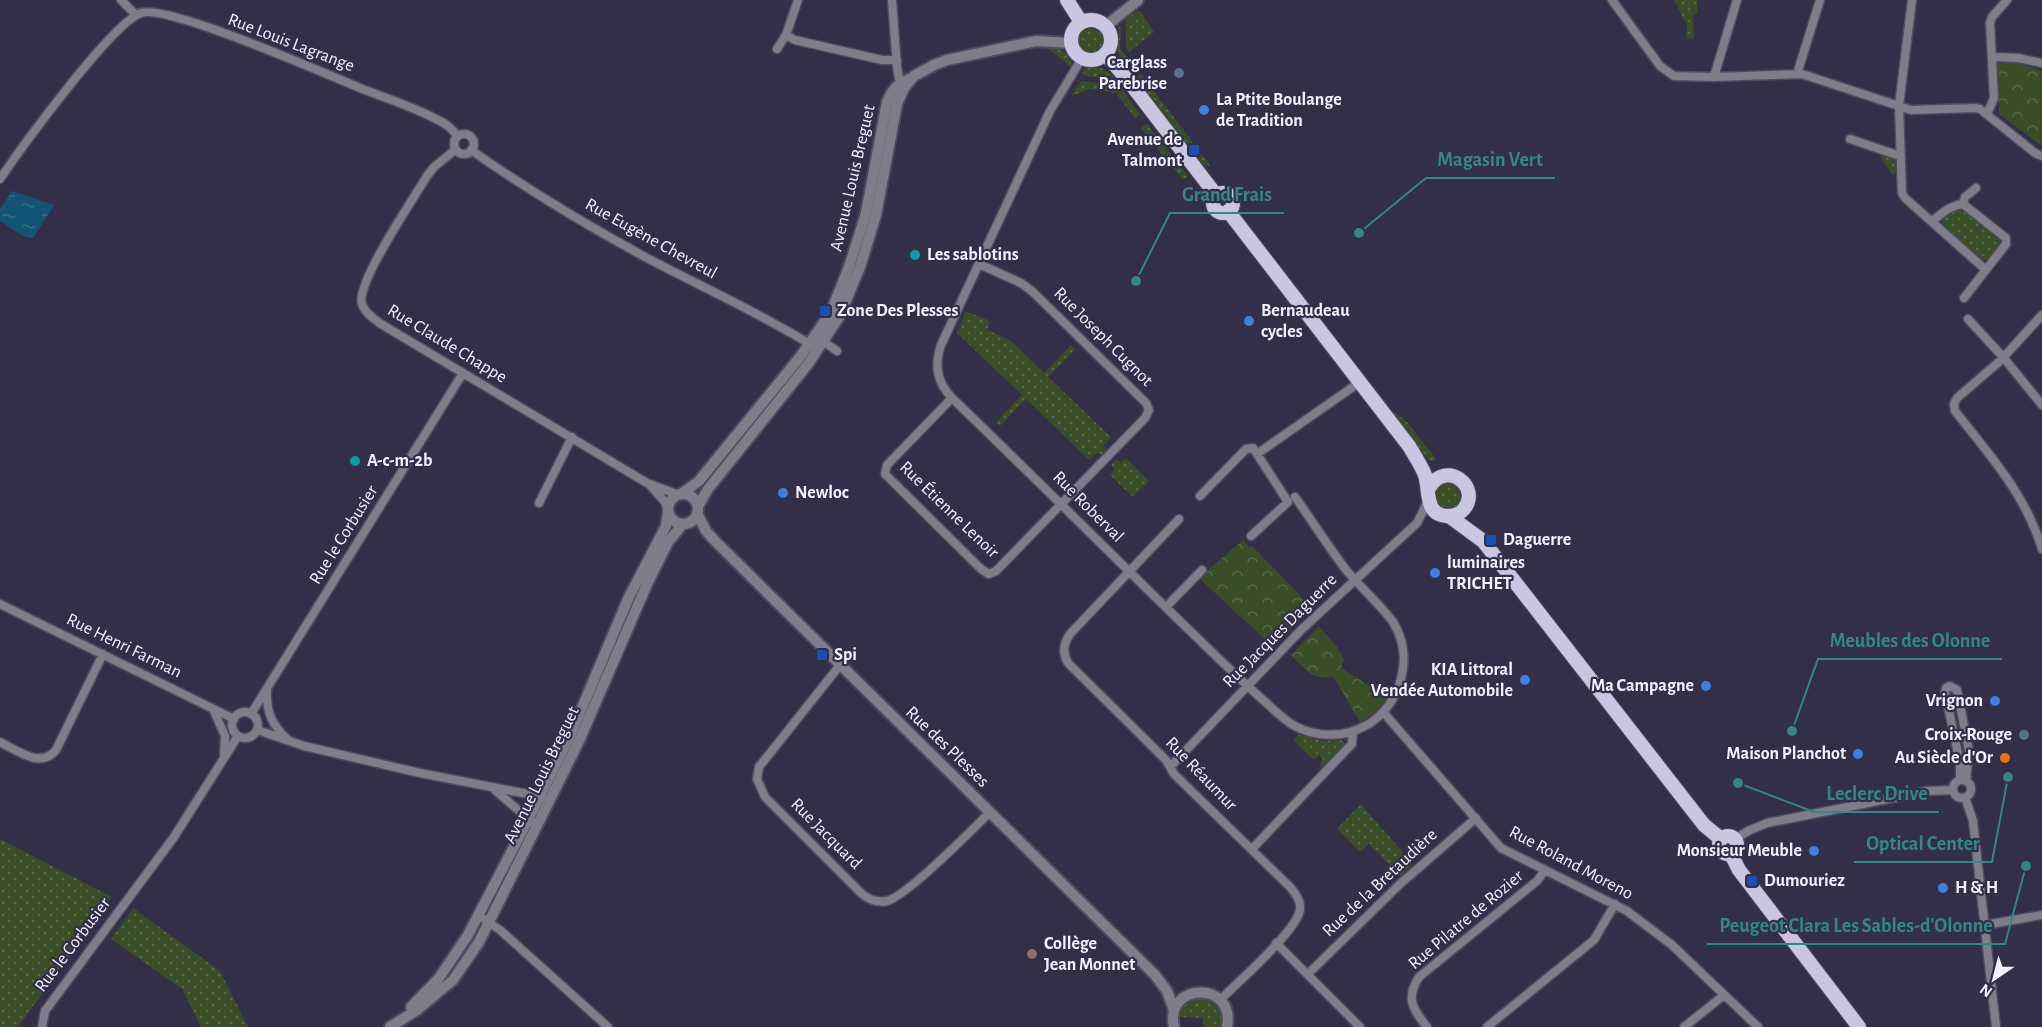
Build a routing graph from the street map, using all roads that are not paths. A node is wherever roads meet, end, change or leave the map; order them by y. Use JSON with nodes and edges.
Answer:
{"nodes":[{"id":1,"x":121,"y":0,"type":"edge"},
{"id":2,"x":798,"y":0,"type":"edge"},
{"id":3,"x":892,"y":0,"type":"edge"},
{"id":4,"x":1067,"y":0,"type":"edge"},
{"id":5,"x":1138,"y":0,"type":"edge"},
{"id":6,"x":1612,"y":0,"type":"edge"},
{"id":7,"x":1737,"y":0,"type":"edge"},
{"id":8,"x":1820,"y":0,"type":"edge"},
{"id":9,"x":1912,"y":0,"type":"edge"},
{"id":10,"x":2007,"y":0,"type":"edge"},
{"id":11,"x":135,"y":15,"type":"junction"},
{"id":12,"x":1081,"y":22,"type":"junction"},
{"id":13,"x":1106,"y":26,"type":"junction"},
{"id":14,"x":786,"y":35,"type":"junction"},
{"id":15,"x":1071,"y":43,"type":"junction"},
{"id":16,"x":777,"y":49,"type":"dead end"},
{"id":17,"x":1105,"y":54,"type":"junction"},
{"id":18,"x":1993,"y":57,"type":"junction"},
{"id":19,"x":1082,"y":58,"type":"junction"},
{"id":20,"x":897,"y":60,"type":"junction"},
{"id":21,"x":2042,"y":63,"type":"edge"},
{"id":22,"x":1797,"y":74,"type":"junction"},
{"id":23,"x":1714,"y":78,"type":"junction"},
{"id":24,"x":902,"y":86,"type":"junction"},
{"id":25,"x":1899,"y":106,"type":"junction"},
{"id":26,"x":1987,"y":114,"type":"junction"},
{"id":27,"x":457,"y":136,"type":"junction"},
{"id":28,"x":1850,"y":139,"type":"dead end"},
{"id":29,"x":455,"y":150,"type":"junction"},
{"id":30,"x":471,"y":150,"type":"junction"},
{"id":31,"x":1900,"y":156,"type":"junction"},
{"id":32,"x":2042,"y":156,"type":"edge"},
{"id":33,"x":4,"y":166,"type":"edge"},
{"id":34,"x":0,"y":179,"type":"edge"},
{"id":35,"x":1976,"y":188,"type":"dead end"},
{"id":36,"x":1963,"y":204,"type":"junction"},
{"id":37,"x":1932,"y":222,"type":"junction"},
{"id":38,"x":979,"y":264,"type":"junction"},
{"id":39,"x":1986,"y":270,"type":"junction"},
{"id":40,"x":1964,"y":298,"type":"dead end"},
{"id":41,"x":2042,"y":315,"type":"edge"},
{"id":42,"x":1968,"y":319,"type":"dead end"},
{"id":43,"x":817,"y":345,"type":"junction"},
{"id":44,"x":837,"y":351,"type":"dead end"},
{"id":45,"x":2003,"y":357,"type":"junction"},
{"id":46,"x":463,"y":373,"type":"junction"},
{"id":47,"x":1360,"y":382,"type":"junction"},
{"id":48,"x":952,"y":398,"type":"junction"},
{"id":49,"x":2042,"y":405,"type":"edge"},
{"id":50,"x":572,"y":437,"type":"junction"},
{"id":51,"x":1409,"y":446,"type":"junction"},
{"id":52,"x":1257,"y":454,"type":"junction"},
{"id":53,"x":1446,"y":475,"type":"junction"},
{"id":54,"x":647,"y":483,"type":"junction"},
{"id":55,"x":680,"y":494,"type":"junction"},
{"id":56,"x":1428,"y":494,"type":"junction"},
{"id":57,"x":1200,"y":496,"type":"dead end"},
{"id":58,"x":1295,"y":497,"type":"dead end"},
{"id":59,"x":539,"y":502,"type":"dead end"},
{"id":60,"x":1467,"y":503,"type":"junction"},
{"id":61,"x":1061,"y":504,"type":"junction"},
{"id":62,"x":698,"y":510,"type":"junction"},
{"id":63,"x":668,"y":511,"type":"junction"},
{"id":64,"x":1445,"y":515,"type":"junction"},
{"id":65,"x":1179,"y":519,"type":"dead end"},
{"id":66,"x":684,"y":524,"type":"junction"},
{"id":67,"x":1417,"y":524,"type":"junction"},
{"id":68,"x":1251,"y":536,"type":"dead end"},
{"id":69,"x":1483,"y":541,"type":"junction"},
{"id":70,"x":716,"y":542,"type":"junction"},
{"id":71,"x":2042,"y":549,"type":"edge"},
{"id":72,"x":1202,"y":570,"type":"dead end"},
{"id":73,"x":1130,"y":572,"type":"junction"},
{"id":74,"x":1355,"y":580,"type":"junction"},
{"id":75,"x":0,"y":604,"type":"edge"},
{"id":76,"x":1166,"y":607,"type":"junction"},
{"id":77,"x":103,"y":654,"type":"junction"},
{"id":78,"x":840,"y":665,"type":"junction"},
{"id":79,"x":1247,"y":686,"type":"junction"},
{"id":80,"x":268,"y":687,"type":"junction"},
{"id":81,"x":213,"y":708,"type":"junction"},
{"id":82,"x":1384,"y":713,"type":"junction"},
{"id":83,"x":251,"y":714,"type":"junction"},
{"id":84,"x":234,"y":719,"type":"junction"},
{"id":85,"x":257,"y":730,"type":"junction"},
{"id":86,"x":1353,"y":731,"type":"junction"},
{"id":87,"x":238,"y":736,"type":"junction"},
{"id":88,"x":0,"y":742,"type":"edge"},
{"id":89,"x":290,"y":742,"type":"junction"},
{"id":90,"x":224,"y":760,"type":"junction"},
{"id":91,"x":1171,"y":766,"type":"junction"},
{"id":92,"x":1963,"y":781,"type":"junction"},
{"id":93,"x":492,"y":788,"type":"junction"},
{"id":94,"x":1953,"y":789,"type":"junction"},
{"id":95,"x":1965,"y":797,"type":"junction"},
{"id":96,"x":544,"y":798,"type":"junction"},
{"id":97,"x":990,"y":812,"type":"junction"},
{"id":98,"x":1476,"y":818,"type":"junction"},
{"id":99,"x":532,"y":822,"type":"junction"},
{"id":100,"x":1721,"y":839,"type":"junction"},
{"id":101,"x":1735,"y":839,"type":"junction"},
{"id":102,"x":1252,"y":849,"type":"junction"},
{"id":103,"x":1731,"y":854,"type":"junction"},
{"id":104,"x":1545,"y":870,"type":"junction"},
{"id":105,"x":1615,"y":904,"type":"junction"},
{"id":106,"x":478,"y":915,"type":"junction"},
{"id":107,"x":2042,"y":915,"type":"edge"},
{"id":108,"x":489,"y":922,"type":"junction"},
{"id":109,"x":1985,"y":926,"type":"junction"},
{"id":110,"x":1276,"y":943,"type":"junction"},
{"id":111,"x":1308,"y":974,"type":"junction"},
{"id":112,"x":1155,"y":975,"type":"junction"},
{"id":113,"x":1190,"y":994,"type":"junction"},
{"id":114,"x":1724,"y":995,"type":"junction"},
{"id":115,"x":1220,"y":1000,"type":"junction"},
{"id":116,"x":1174,"y":1010,"type":"junction"},
{"id":117,"x":401,"y":1019,"type":"junction"},
{"id":118,"x":42,"y":1027,"type":"edge"},
{"id":119,"x":390,"y":1027,"type":"edge"},
{"id":120,"x":608,"y":1027,"type":"edge"},
{"id":121,"x":1174,"y":1027,"type":"edge"},
{"id":122,"x":1227,"y":1027,"type":"edge"},
{"id":123,"x":1360,"y":1027,"type":"edge"},
{"id":124,"x":1427,"y":1027,"type":"edge"},
{"id":125,"x":1487,"y":1027,"type":"edge"},
{"id":126,"x":1684,"y":1027,"type":"edge"},
{"id":127,"x":1758,"y":1027,"type":"edge"},
{"id":128,"x":1859,"y":1027,"type":"edge"},
{"id":129,"x":1996,"y":1027,"type":"edge"}],
"edges":[{"from":1,"to":11,"type":"street"},
{"from":2,"to":14,"type":"street"},
{"from":3,"to":20,"type":"street"},
{"from":4,"to":12,"type":"main road"},
{"from":5,"to":13,"type":"street"},
{"from":6,"to":23,"type":"street"},
{"from":7,"to":23,"type":"street"},
{"from":8,"to":22,"type":"street"},
{"from":9,"to":25,"type":"street"},
{"from":10,"to":18,"type":"street"},
{"from":11,"to":27,"type":"street","name":"Rue Louis Lagrange"},
{"from":11,"to":33,"type":"street"},
{"from":12,"to":13,"type":"main road"},
{"from":12,"to":15,"type":"main road"},
{"from":13,"to":17,"type":"main road"},
{"from":14,"to":16,"type":"street"},
{"from":14,"to":20,"type":"street"},
{"from":15,"to":19,"type":"main road"},
{"from":15,"to":24,"type":"street"},
{"from":17,"to":19,"type":"main road"},
{"from":17,"to":47,"type":"main road"},
{"from":18,"to":21,"type":"street"},
{"from":18,"to":26,"type":"street"},
{"from":19,"to":38,"type":"street","name":"Rue Roberval"},
{"from":20,"to":24,"type":"street"},
{"from":22,"to":23,"type":"street"},
{"from":22,"to":25,"type":"street"},
{"from":24,"to":43,"type":"street","name":"Avenue Louis Breguet"},
{"from":25,"to":26,"type":"street"},
{"from":25,"to":31,"type":"street"},
{"from":26,"to":32,"type":"street"},
{"from":27,"to":29,"type":"street"},
{"from":27,"to":30,"type":"street"},
{"from":28,"to":31,"type":"street"},
{"from":29,"to":30,"type":"street"},
{"from":29,"to":46,"type":"street","name":"Rue Claude Chappe"},
{"from":30,"to":43,"type":"street","name":"Rue Eugène Chevreul"},
{"from":31,"to":37,"type":"street"},
{"from":33,"to":34,"type":"street"},
{"from":35,"to":36,"type":"street"},
{"from":36,"to":37,"type":"street"},
{"from":36,"to":39,"type":"street"},
{"from":37,"to":39,"type":"street"},
{"from":38,"to":48,"type":"street","name":"Rue Roberval"},
{"from":38,"to":61,"type":"street","name":"Rue Joseph Cugnot"},
{"from":39,"to":40,"type":"street"},
{"from":41,"to":45,"type":"street"},
{"from":42,"to":45,"type":"street"},
{"from":43,"to":44,"type":"street","name":"Rue Eugène Chevreul"},
{"from":43,"to":55,"type":"street","name":"Avenue Louis Breguet"},
{"from":43,"to":62,"type":"street","name":"Avenue Louis Breguet"},
{"from":45,"to":49,"type":"street"},
{"from":45,"to":71,"type":"street"},
{"from":46,"to":50,"type":"street","name":"Rue Claude Chappe"},
{"from":46,"to":80,"type":"street","name":"Rue le Corbusier"},
{"from":47,"to":51,"type":"main road"},
{"from":47,"to":52,"type":"street"},
{"from":48,"to":61,"type":"street","name":"Rue Roberval"},
{"from":48,"to":61,"type":"street","name":"Rue Étienne Lenoir"},
{"from":50,"to":54,"type":"street","name":"Rue Claude Chappe"},
{"from":50,"to":59,"type":"street"},
{"from":51,"to":53,"type":"main road"},
{"from":51,"to":56,"type":"main road"},
{"from":52,"to":57,"type":"street"},
{"from":52,"to":68,"type":"street"},
{"from":53,"to":56,"type":"main road"},
{"from":53,"to":60,"type":"main road"},
{"from":54,"to":55,"type":"street","name":"Rue Claude Chappe"},
{"from":54,"to":63,"type":"street","name":"Rue Claude Chappe"},
{"from":55,"to":62,"type":"street"},
{"from":55,"to":63,"type":"street"},
{"from":56,"to":64,"type":"main road"},
{"from":56,"to":67,"type":"street"},
{"from":58,"to":74,"type":"street","name":"Rue Roberval"},
{"from":60,"to":64,"type":"main road"},
{"from":60,"to":69,"type":"main road"},
{"from":61,"to":73,"type":"street","name":"Rue Roberval"},
{"from":62,"to":66,"type":"street"},
{"from":62,"to":70,"type":"street","name":"Rue des Plesses"},
{"from":63,"to":66,"type":"street"},
{"from":63,"to":96,"type":"street","name":"Avenue Louis Breguet"},
{"from":64,"to":67,"type":"street"},
{"from":64,"to":69,"type":"main road"},
{"from":65,"to":73,"type":"street"},
{"from":66,"to":70,"type":"street","name":"Rue des Plesses"},
{"from":66,"to":96,"type":"street","name":"Avenue Louis Breguet"},
{"from":67,"to":74,"type":"street","name":"Rue Jacques Daguerre"},
{"from":69,"to":100,"type":"main road"},
{"from":70,"to":78,"type":"street","name":"Rue des Plesses"},
{"from":72,"to":76,"type":"street"},
{"from":73,"to":76,"type":"street","name":"Rue Roberval"},
{"from":73,"to":91,"type":"street","name":"Rue Réaumur"},
{"from":74,"to":79,"type":"street","name":"Rue Jacques Daguerre"},
{"from":74,"to":82,"type":"street","name":"Rue Roberval"},
{"from":75,"to":77,"type":"street","name":"Rue Henri Farman"},
{"from":76,"to":79,"type":"street","name":"Rue Roberval"},
{"from":77,"to":81,"type":"street","name":"Rue Henri Farman"},
{"from":77,"to":88,"type":"street"},
{"from":78,"to":97,"type":"street","name":"Rue des Plesses"},
{"from":78,"to":97,"type":"street","name":"Rue Jacquard"},
{"from":79,"to":86,"type":"street","name":"Rue Roberval"},
{"from":79,"to":91,"type":"street","name":"Rue Jacques Daguerre"},
{"from":80,"to":83,"type":"street","name":"Rue le Corbusier"},
{"from":80,"to":89,"type":"street"},
{"from":81,"to":84,"type":"street","name":"Rue Henri Farman"},
{"from":81,"to":90,"type":"street"},
{"from":82,"to":86,"type":"street","name":"Rue Roberval"},
{"from":82,"to":98,"type":"street","name":"Rue Roland Moreno"},
{"from":83,"to":84,"type":"street"},
{"from":83,"to":85,"type":"street"},
{"from":84,"to":87,"type":"street"},
{"from":85,"to":87,"type":"street"},
{"from":85,"to":89,"type":"street"},
{"from":86,"to":102,"type":"street"},
{"from":87,"to":90,"type":"street","name":"Rue le Corbusier"},
{"from":89,"to":93,"type":"street"},
{"from":90,"to":118,"type":"street","name":"Rue le Corbusier"},
{"from":91,"to":102,"type":"street","name":"Rue Réaumur"},
{"from":92,"to":92,"type":"street"},
{"from":92,"to":94,"type":"street"},
{"from":92,"to":95,"type":"street"},
{"from":93,"to":96,"type":"street"},
{"from":93,"to":99,"type":"street"},
{"from":94,"to":95,"type":"street"},
{"from":94,"to":101,"type":"street"},
{"from":95,"to":109,"type":"street"},
{"from":96,"to":99,"type":"street","name":"Avenue Louis Breguet"},
{"from":97,"to":112,"type":"street","name":"Rue des Plesses"},
{"from":98,"to":104,"type":"street","name":"Rue Roland Moreno"},
{"from":98,"to":111,"type":"street","name":"Rue de la Bretaudière"},
{"from":99,"to":106,"type":"street","name":"Avenue Louis Breguet"},
{"from":99,"to":108,"type":"street","name":"Avenue Louis Breguet"},
{"from":100,"to":101,"type":"main road"},
{"from":100,"to":103,"type":"main road"},
{"from":101,"to":103,"type":"main road"},
{"from":102,"to":110,"type":"street","name":"Rue Réaumur"},
{"from":103,"to":128,"type":"main road"},
{"from":104,"to":105,"type":"street","name":"Rue Roland Moreno"},
{"from":104,"to":124,"type":"street","name":"Rue Pilatre de Rozier"},
{"from":105,"to":114,"type":"street","name":"Rue Roland Moreno"},
{"from":105,"to":125,"type":"street"},
{"from":106,"to":108,"type":"street"},
{"from":106,"to":117,"type":"street","name":"Avenue Louis Breguet"},
{"from":107,"to":109,"type":"street"},
{"from":108,"to":117,"type":"street","name":"Avenue Louis Breguet"},
{"from":108,"to":120,"type":"street"},
{"from":109,"to":129,"type":"street"},
{"from":110,"to":111,"type":"street"},
{"from":110,"to":115,"type":"street","name":"Rue Réaumur"},
{"from":111,"to":123,"type":"street"},
{"from":112,"to":113,"type":"street","name":"Rue des Plesses"},
{"from":112,"to":116,"type":"street","name":"Rue des Plesses"},
{"from":113,"to":115,"type":"street","name":"Rue des Plesses"},
{"from":113,"to":116,"type":"street"},
{"from":114,"to":126,"type":"street"},
{"from":114,"to":127,"type":"street","name":"Rue Roland Moreno"},
{"from":115,"to":122,"type":"street"},
{"from":116,"to":121,"type":"street"},
{"from":117,"to":119,"type":"street","name":"Avenue Louis Breguet"}]}
